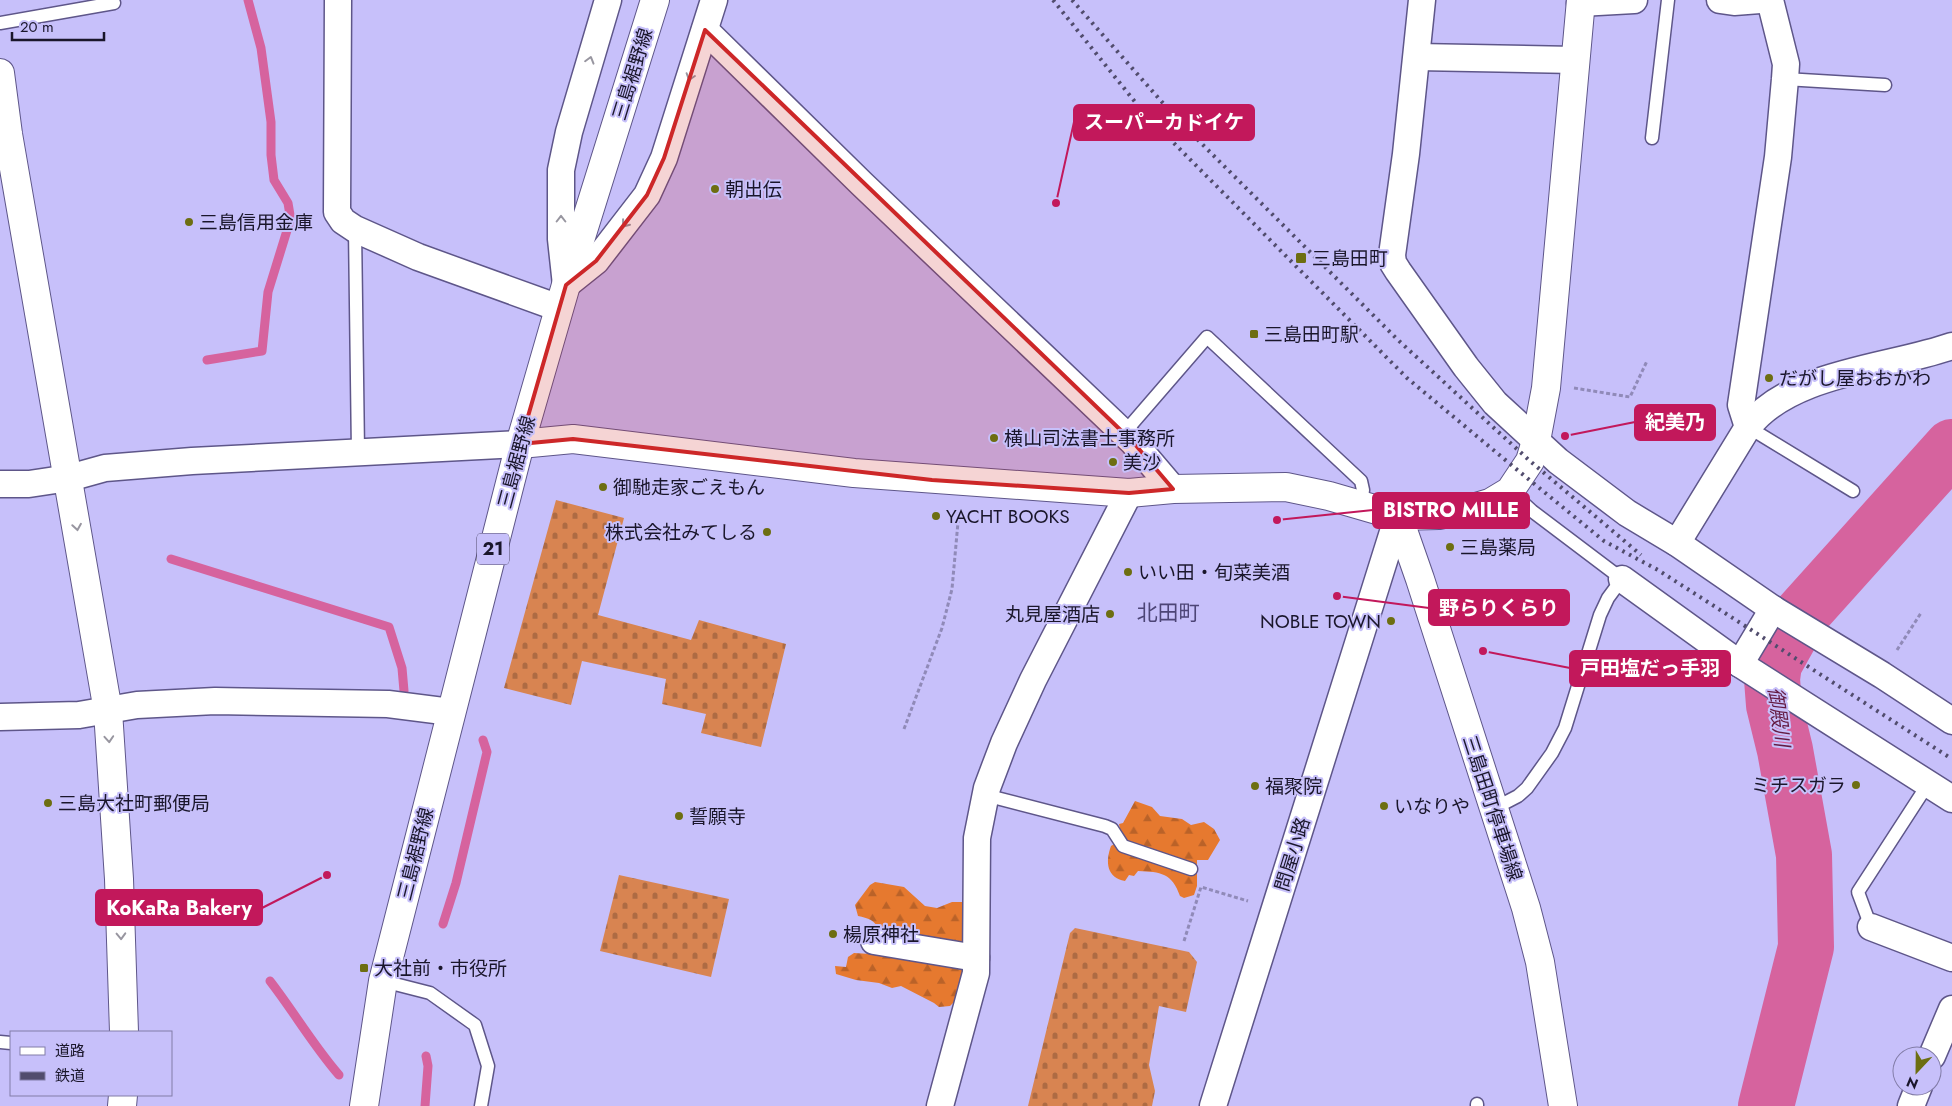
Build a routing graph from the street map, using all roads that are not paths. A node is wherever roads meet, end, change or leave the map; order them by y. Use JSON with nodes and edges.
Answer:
{"nodes":[{"id":1,"x":338,"y":0,"type":"edge"},
{"id":2,"x":608,"y":0,"type":"edge"},
{"id":3,"x":655,"y":0,"type":"edge"},
{"id":4,"x":714,"y":0,"type":"edge"},
{"id":5,"x":1422,"y":0,"type":"edge"},
{"id":6,"x":1634,"y":0,"type":"edge"},
{"id":7,"x":1668,"y":0,"type":"edge"},
{"id":8,"x":1720,"y":0,"type":"edge"},
{"id":9,"x":1760,"y":0,"type":"edge"},
{"id":10,"x":1770,"y":0,"type":"edge"},
{"id":11,"x":1580,"y":1,"type":"edge"},
{"id":12,"x":114,"y":3,"type":"dead end"},
{"id":13,"x":0,"y":23,"type":"edge"},
{"id":14,"x":705,"y":30,"type":"junction"},
{"id":15,"x":1417,"y":57,"type":"junction"},
{"id":16,"x":1575,"y":60,"type":"junction"},
{"id":17,"x":0,"y":73,"type":"edge"},
{"id":18,"x":1785,"y":79,"type":"junction"},
{"id":19,"x":1885,"y":85,"type":"dead end"},
{"id":20,"x":1652,"y":138,"type":"dead end"},
{"id":21,"x":355,"y":229,"type":"junction"},
{"id":22,"x":563,"y":296,"type":"junction"},
{"id":23,"x":1952,"y":346,"type":"edge"},
{"id":24,"x":1748,"y":427,"type":"junction"},
{"id":25,"x":1124,"y":433,"type":"junction"},
{"id":26,"x":1536,"y":441,"type":"junction"},
{"id":27,"x":520,"y":444,"type":"junction"},
{"id":28,"x":358,"y":452,"type":"junction"},
{"id":29,"x":69,"y":478,"type":"junction"},
{"id":30,"x":0,"y":484,"type":"edge"},
{"id":31,"x":1173,"y":489,"type":"junction"},
{"id":32,"x":1510,"y":491,"type":"junction"},
{"id":33,"x":1853,"y":491,"type":"dead end"},
{"id":34,"x":1130,"y":493,"type":"junction"},
{"id":35,"x":1361,"y":506,"type":"junction"},
{"id":36,"x":1398,"y":516,"type":"junction"},
{"id":37,"x":1677,"y":543,"type":"junction"},
{"id":38,"x":1622,"y":579,"type":"junction"},
{"id":39,"x":1777,"y":611,"type":"junction"},
{"id":40,"x":1740,"y":664,"type":"junction"},
{"id":41,"x":108,"y":710,"type":"junction"},
{"id":42,"x":451,"y":712,"type":"junction"},
{"id":43,"x":2,"y":713,"type":"edge"},
{"id":44,"x":1952,"y":721,"type":"edge"},
{"id":45,"x":1928,"y":784,"type":"junction"},
{"id":46,"x":985,"y":795,"type":"junction"},
{"id":47,"x":1952,"y":799,"type":"edge"},
{"id":48,"x":1493,"y":809,"type":"junction"},
{"id":49,"x":1191,"y":869,"type":"dead end"},
{"id":50,"x":1871,"y":927,"type":"joint"},
{"id":51,"x":874,"y":941,"type":"dead end"},
{"id":52,"x":976,"y":958,"type":"junction"},
{"id":53,"x":1952,"y":958,"type":"edge"},
{"id":54,"x":384,"y":981,"type":"junction"},
{"id":55,"x":1952,"y":1009,"type":"edge"},
{"id":56,"x":124,"y":1031,"type":"edge"},
{"id":57,"x":1936,"y":1046,"type":"edge"},
{"id":58,"x":364,"y":1106,"type":"edge"},
{"id":59,"x":481,"y":1106,"type":"edge"},
{"id":60,"x":940,"y":1106,"type":"edge"},
{"id":61,"x":1214,"y":1106,"type":"edge"},
{"id":62,"x":1563,"y":1106,"type":"edge"}],
"edges":[{"from":1,"to":21,"type":"street"},
{"from":22,"to":2,"type":"street","one_way":true},
{"from":3,"to":22,"type":"street","name":"三島裾野線","number":"21"},
{"from":4,"to":14,"type":"street"},
{"from":5,"to":15,"type":"street"},
{"from":6,"to":11,"type":"street"},
{"from":7,"to":20,"type":"lane"},
{"from":8,"to":9,"type":"street"},
{"from":10,"to":18,"type":"street"},
{"from":11,"to":16,"type":"street"},
{"from":12,"to":13,"type":"lane"},
{"from":14,"to":22,"type":"street","one_way":true},
{"from":14,"to":25,"type":"street"},
{"from":15,"to":16,"type":"street"},
{"from":15,"to":26,"type":"street"},
{"from":16,"to":26,"type":"street"},
{"from":17,"to":29,"type":"street"},
{"from":18,"to":19,"type":"lane"},
{"from":18,"to":24,"type":"street"},
{"from":21,"to":22,"type":"street"},
{"from":21,"to":28,"type":"lane"},
{"from":22,"to":27,"type":"street","name":"三島裾野線","number":"21"},
{"from":23,"to":24,"type":"street"},
{"from":24,"to":33,"type":"lane"},
{"from":24,"to":37,"type":"street"},
{"from":25,"to":31,"type":"street"},
{"from":25,"to":35,"type":"lane"},
{"from":26,"to":32,"type":"street"},
{"from":26,"to":37,"type":"street"},
{"from":27,"to":28,"type":"street"},
{"from":27,"to":34,"type":"street"},
{"from":27,"to":42,"type":"street","name":"三島裾野線","number":"21"},
{"from":28,"to":29,"type":"street"},
{"from":29,"to":30,"type":"street"},
{"from":29,"to":41,"type":"street","one_way":true},
{"from":31,"to":34,"type":"street"},
{"from":31,"to":35,"type":"street"},
{"from":32,"to":36,"type":"street"},
{"from":32,"to":38,"type":"lane"},
{"from":34,"to":46,"type":"street"},
{"from":35,"to":36,"type":"street"},
{"from":36,"to":48,"type":"street","name":"三島田町停車場線"},
{"from":36,"to":61,"type":"street","name":"問屋小路"},
{"from":37,"to":39,"type":"street"},
{"from":38,"to":40,"type":"street"},
{"from":38,"to":48,"type":"lane"},
{"from":39,"to":40,"type":"street"},
{"from":39,"to":44,"type":"street"},
{"from":40,"to":45,"type":"street"},
{"from":41,"to":42,"type":"street"},
{"from":41,"to":43,"type":"street"},
{"from":41,"to":56,"type":"street","one_way":true},
{"from":42,"to":54,"type":"street","name":"三島裾野線","number":"21"},
{"from":45,"to":47,"type":"street"},
{"from":45,"to":50,"type":"lane"},
{"from":46,"to":49,"type":"lane"},
{"from":46,"to":52,"type":"street"},
{"from":48,"to":62,"type":"street","name":"三島田町停車場線"},
{"from":50,"to":53,"type":"street"},
{"from":51,"to":52,"type":"street"},
{"from":52,"to":60,"type":"street"},
{"from":54,"to":58,"type":"street","name":"三島裾野線","number":"21"},
{"from":54,"to":59,"type":"lane"},
{"from":55,"to":57,"type":"street"}]}
